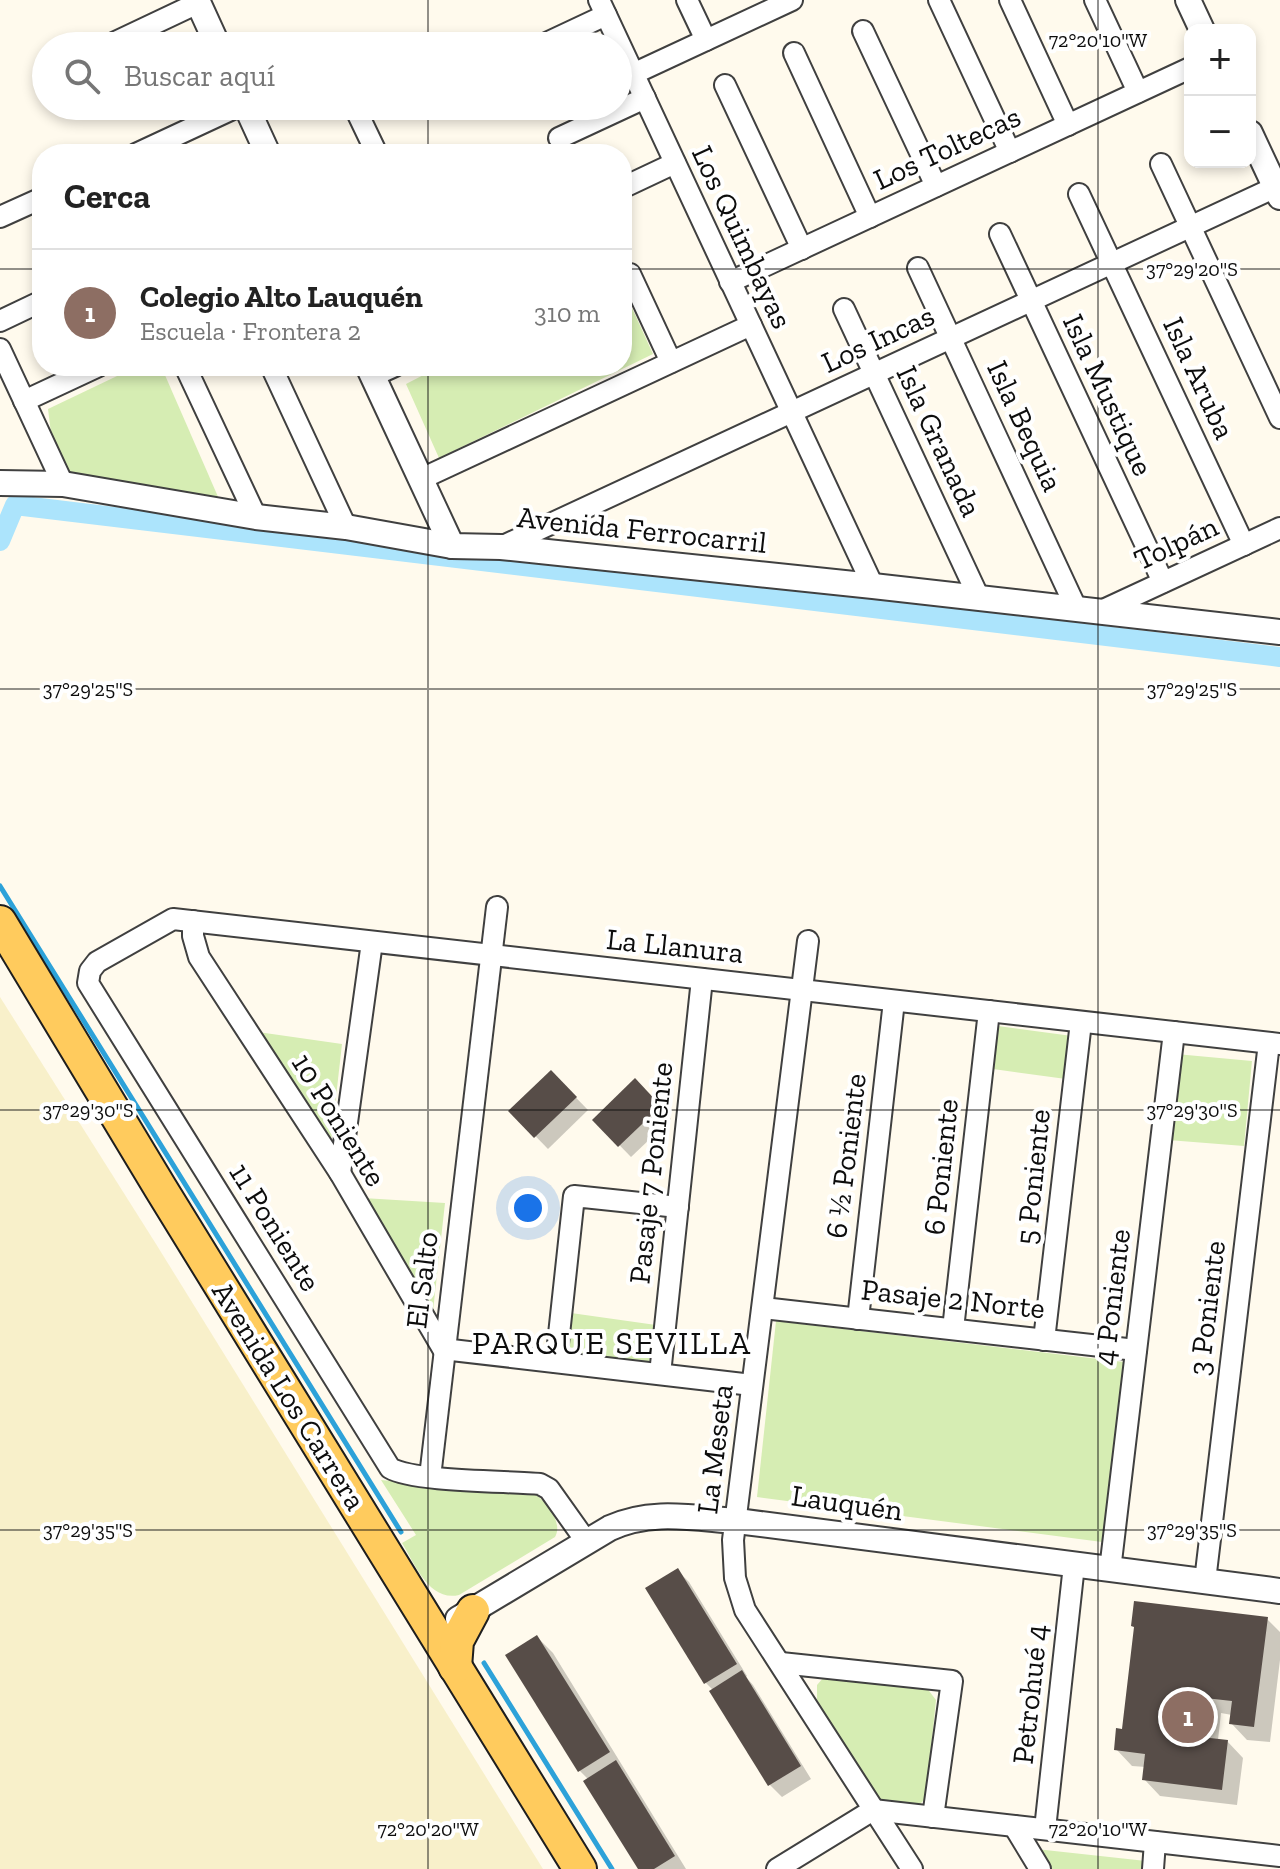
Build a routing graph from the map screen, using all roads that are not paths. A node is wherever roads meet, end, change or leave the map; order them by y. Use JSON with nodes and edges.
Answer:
{"nodes":[{"id":1,"x":687,"y":0,"type":"edge"},
{"id":2,"x":792,"y":0,"type":"edge"},
{"id":3,"x":939,"y":0,"type":"edge"},
{"id":4,"x":1010,"y":0,"type":"edge"},
{"id":5,"x":1095,"y":0,"type":"edge"},
{"id":6,"x":1188,"y":0,"type":"edge"},
{"id":7,"x":197,"y":2,"type":"edge"},
{"id":8,"x":771,"y":4,"type":"edge"},
{"id":9,"x":602,"y":8,"type":"edge"},
{"id":10,"x":1199,"y":24,"type":"edge"},
{"id":11,"x":863,"y":31,"type":"dead end"},
{"id":12,"x":136,"y":32,"type":"edge"},
{"id":13,"x":211,"y":32,"type":"edge"},
{"id":14,"x":563,"y":32,"type":"edge"},
{"id":15,"x":613,"y":32,"type":"edge"},
{"id":16,"x":706,"y":40,"type":"junction"},
{"id":17,"x":794,"y":53,"type":"dead end"},
{"id":18,"x":1184,"y":71,"type":"edge"},
{"id":19,"x":633,"y":74,"type":"joint"},
{"id":20,"x":725,"y":85,"type":"dead end"},
{"id":21,"x":1138,"y":92,"type":"junction"},
{"id":22,"x":645,"y":98,"type":"junction"},
{"id":23,"x":632,"y":104,"type":"edge"},
{"id":24,"x":215,"y":120,"type":"edge"},
{"id":25,"x":252,"y":120,"type":"edge"},
{"id":26,"x":361,"y":120,"type":"edge"},
{"id":27,"x":598,"y":120,"type":"edge"},
{"id":28,"x":1068,"y":125,"type":"junction"},
{"id":29,"x":559,"y":138,"type":"dead end"},
{"id":30,"x":174,"y":144,"type":"edge"},
{"id":31,"x":263,"y":144,"type":"edge"},
{"id":32,"x":372,"y":144,"type":"edge"},
{"id":33,"x":1256,"y":145,"type":"edge"},
{"id":34,"x":1010,"y":152,"type":"junction"},
{"id":35,"x":675,"y":163,"type":"junction"},
{"id":36,"x":1161,"y":164,"type":"dead end"},
{"id":37,"x":632,"y":183,"type":"edge"},
{"id":38,"x":936,"y":186,"type":"junction"},
{"id":39,"x":1278,"y":190,"type":"edge"},
{"id":40,"x":1079,"y":194,"type":"dead end"},
{"id":41,"x":32,"y":203,"type":"edge"},
{"id":42,"x":0,"y":217,"type":"edge"},
{"id":43,"x":870,"y":217,"type":"junction"},
{"id":44,"x":1191,"y":226,"type":"junction"},
{"id":45,"x":1000,"y":234,"type":"dead end"},
{"id":46,"x":802,"y":249,"type":"junction"},
{"id":47,"x":1112,"y":263,"type":"junction"},
{"id":48,"x":918,"y":268,"type":"dead end"},
{"id":49,"x":632,"y":278,"type":"edge"},
{"id":50,"x":730,"y":282,"type":"junction"},
{"id":51,"x":1031,"y":301,"type":"junction"},
{"id":52,"x":32,"y":306,"type":"edge"},
{"id":53,"x":844,"y":309,"type":"dead end"},
{"id":54,"x":0,"y":321,"type":"edge"},
{"id":55,"x":751,"y":325,"type":"junction"},
{"id":56,"x":950,"y":338,"type":"junction"},
{"id":57,"x":0,"y":349,"type":"edge"},
{"id":58,"x":671,"y":362,"type":"junction"},
{"id":59,"x":874,"y":374,"type":"junction"},
{"id":60,"x":78,"y":376,"type":"edge"},
{"id":61,"x":190,"y":376,"type":"edge"},
{"id":62,"x":276,"y":376,"type":"edge"},
{"id":63,"x":382,"y":376,"type":"edge"},
{"id":64,"x":24,"y":401,"type":"junction"},
{"id":65,"x":791,"y":412,"type":"junction"},
{"id":66,"x":1280,"y":418,"type":"edge"},
{"id":67,"x":421,"y":479,"type":"junction"},
{"id":68,"x":0,"y":483,"type":"edge"},
{"id":69,"x":63,"y":484,"type":"junction"},
{"id":70,"x":256,"y":517,"type":"junction"},
{"id":71,"x":346,"y":527,"type":"junction"},
{"id":72,"x":1280,"y":528,"type":"edge"},
{"id":73,"x":1244,"y":545,"type":"junction"},
{"id":74,"x":452,"y":546,"type":"junction"},
{"id":75,"x":501,"y":547,"type":"junction"},
{"id":76,"x":1163,"y":582,"type":"junction"},
{"id":77,"x":873,"y":586,"type":"junction"},
{"id":78,"x":979,"y":598,"type":"junction"},
{"id":79,"x":1088,"y":611,"type":"junction"},
{"id":80,"x":1280,"y":632,"type":"edge"},
{"id":81,"x":497,"y":907,"type":"dead end"},
{"id":82,"x":193,"y":921,"type":"junction"},
{"id":83,"x":0,"y":922,"type":"edge"},
{"id":84,"x":808,"y":941,"type":"dead end"},
{"id":85,"x":372,"y":942,"type":"junction"},
{"id":86,"x":491,"y":955,"type":"junction"},
{"id":87,"x":702,"y":979,"type":"junction"},
{"id":88,"x":88,"y":983,"type":"joint"},
{"id":89,"x":802,"y":990,"type":"junction"},
{"id":90,"x":894,"y":1001,"type":"junction"},
{"id":91,"x":989,"y":1011,"type":"junction"},
{"id":92,"x":1081,"y":1022,"type":"junction"},
{"id":93,"x":1174,"y":1032,"type":"junction"},
{"id":94,"x":1275,"y":1044,"type":"edge"},
{"id":95,"x":340,"y":1173,"type":"junction"},
{"id":96,"x":678,"y":1207,"type":"junction"},
{"id":97,"x":763,"y":1308,"type":"junction"},
{"id":98,"x":858,"y":1319,"type":"junction"},
{"id":99,"x":953,"y":1329,"type":"junction"},
{"id":100,"x":1044,"y":1340,"type":"junction"},
{"id":101,"x":443,"y":1349,"type":"junction"},
{"id":102,"x":1136,"y":1350,"type":"junction"},
{"id":103,"x":556,"y":1362,"type":"junction"},
{"id":104,"x":660,"y":1374,"type":"junction"},
{"id":105,"x":752,"y":1385,"type":"junction"},
{"id":106,"x":430,"y":1477,"type":"junction"},
{"id":107,"x":737,"y":1521,"type":"junction"},
{"id":108,"x":586,"y":1541,"type":"junction"},
{"id":109,"x":1074,"y":1565,"type":"junction"},
{"id":110,"x":1110,"y":1570,"type":"junction"},
{"id":111,"x":1205,"y":1581,"type":"junction"},
{"id":112,"x":1280,"y":1591,"type":"edge"},
{"id":113,"x":414,"y":1599,"type":"junction"},
{"id":114,"x":473,"y":1611,"type":"junction"},
{"id":115,"x":435,"y":1634,"type":"junction"},
{"id":116,"x":781,"y":1663,"type":"junction"},
{"id":117,"x":455,"y":1667,"type":"junction"},
{"id":118,"x":873,"y":1810,"type":"junction"},
{"id":119,"x":933,"y":1817,"type":"junction"},
{"id":120,"x":1014,"y":1826,"type":"junction"},
{"id":121,"x":1045,"y":1829,"type":"junction"},
{"id":122,"x":1155,"y":1842,"type":"junction"},
{"id":123,"x":1280,"y":1856,"type":"edge"},
{"id":124,"x":580,"y":1869,"type":"edge"},
{"id":125,"x":777,"y":1869,"type":"edge"},
{"id":126,"x":912,"y":1869,"type":"edge"},
{"id":127,"x":1040,"y":1869,"type":"edge"},
{"id":128,"x":1153,"y":1869,"type":"edge"}],
"edges":[{"from":1,"to":16,"type":"street"},
{"from":2,"to":8,"type":"street"},
{"from":3,"to":34,"type":"street"},
{"from":4,"to":28,"type":"street"},
{"from":5,"to":21,"type":"street"},
{"from":6,"to":10,"type":"street"},
{"from":7,"to":12,"type":"street"},
{"from":7,"to":13,"type":"street"},
{"from":8,"to":16,"type":"street"},
{"from":9,"to":14,"type":"street"},
{"from":9,"to":15,"type":"street","name":"Los Quimbayas"},
{"from":11,"to":38,"type":"street"},
{"from":16,"to":19,"type":"street"},
{"from":17,"to":43,"type":"street"},
{"from":18,"to":21,"type":"street","name":"Los Toltecas"},
{"from":19,"to":22,"type":"street","name":"Los Quimbayas"},
{"from":20,"to":46,"type":"street"},
{"from":21,"to":28,"type":"street","name":"Los Toltecas"},
{"from":22,"to":23,"type":"street"},
{"from":22,"to":35,"type":"street","name":"Los Quimbayas"},
{"from":24,"to":30,"type":"street"},
{"from":25,"to":31,"type":"street"},
{"from":26,"to":32,"type":"street"},
{"from":27,"to":29,"type":"street"},
{"from":28,"to":34,"type":"street","name":"Los Toltecas"},
{"from":33,"to":39,"type":"street"},
{"from":34,"to":38,"type":"street","name":"Los Toltecas"},
{"from":35,"to":37,"type":"street"},
{"from":35,"to":50,"type":"street","name":"Los Quimbayas"},
{"from":36,"to":44,"type":"street"},
{"from":38,"to":43,"type":"street","name":"Los Toltecas"},
{"from":39,"to":44,"type":"street","name":"Los Incas"},
{"from":40,"to":47,"type":"street","name":"Isla Aruba"},
{"from":41,"to":42,"type":"street"},
{"from":43,"to":46,"type":"street","name":"Los Toltecas"},
{"from":44,"to":47,"type":"street","name":"Los Incas"},
{"from":44,"to":66,"type":"street"},
{"from":45,"to":51,"type":"street","name":"Isla Mustique"},
{"from":46,"to":50,"type":"street","name":"Los Toltecas"},
{"from":47,"to":51,"type":"street","name":"Los Incas"},
{"from":47,"to":73,"type":"street","name":"Isla Aruba"},
{"from":48,"to":56,"type":"street","name":"Isla Bequia"},
{"from":49,"to":58,"type":"street"},
{"from":50,"to":55,"type":"street","name":"Los Quimbayas"},
{"from":51,"to":56,"type":"street","name":"Los Incas"},
{"from":51,"to":76,"type":"street","name":"Isla Mustique"},
{"from":52,"to":54,"type":"street"},
{"from":53,"to":59,"type":"street","name":"Isla Granada"},
{"from":55,"to":58,"type":"street"},
{"from":55,"to":65,"type":"street","name":"Los Quimbayas"},
{"from":56,"to":59,"type":"street","name":"Los Incas"},
{"from":56,"to":79,"type":"street","name":"Isla Bequia"},
{"from":57,"to":64,"type":"street"},
{"from":58,"to":67,"type":"street"},
{"from":59,"to":65,"type":"street","name":"Los Incas"},
{"from":59,"to":78,"type":"street","name":"Isla Granada"},
{"from":60,"to":64,"type":"street"},
{"from":61,"to":70,"type":"street"},
{"from":62,"to":71,"type":"street"},
{"from":63,"to":67,"type":"street"},
{"from":64,"to":69,"type":"street"},
{"from":65,"to":75,"type":"street","name":"Los Incas"},
{"from":65,"to":77,"type":"street","name":"Los Quimbayas"},
{"from":67,"to":74,"type":"street"},
{"from":68,"to":69,"type":"street","name":"Avenida Ferrocarril"},
{"from":69,"to":70,"type":"street","name":"Avenida Ferrocarril"},
{"from":70,"to":71,"type":"street","name":"Avenida Ferrocarril"},
{"from":71,"to":74,"type":"street","name":"Avenida Ferrocarril"},
{"from":72,"to":73,"type":"street","name":"Tolpán"},
{"from":73,"to":76,"type":"street","name":"Tolpán"},
{"from":74,"to":75,"type":"street","name":"Avenida Ferrocarril"},
{"from":75,"to":77,"type":"street","name":"Avenida Ferrocarril"},
{"from":76,"to":79,"type":"street","name":"Tolpán"},
{"from":77,"to":78,"type":"street","name":"Avenida Ferrocarril"},
{"from":78,"to":79,"type":"street","name":"Avenida Ferrocarril"},
{"from":79,"to":80,"type":"street","name":"Avenida Ferrocarril"},
{"from":81,"to":86,"type":"street","name":"El Salto"},
{"from":82,"to":85,"type":"street","name":"La Llanura"},
{"from":82,"to":88,"type":"street","name":"La Llanura"},
{"from":82,"to":95,"type":"street","name":"10 Poniente"},
{"from":83,"to":113,"type":"main road","name":"Avenida Los Carrera"},
{"from":84,"to":89,"type":"street","name":"La Meseta"},
{"from":85,"to":86,"type":"street","name":"La Llanura"},
{"from":85,"to":95,"type":"street"},
{"from":86,"to":87,"type":"street","name":"La Llanura"},
{"from":86,"to":101,"type":"street","name":"El Salto"},
{"from":87,"to":89,"type":"street","name":"La Llanura"},
{"from":87,"to":96,"type":"street","name":"Pasaje 7 Poniente"},
{"from":88,"to":106,"type":"street","name":"11 Poniente"},
{"from":89,"to":90,"type":"street","name":"La Llanura"},
{"from":89,"to":97,"type":"street","name":"La Meseta"},
{"from":90,"to":91,"type":"street","name":"La Llanura"},
{"from":90,"to":98,"type":"street","name":"6 ½ Poniente"},
{"from":91,"to":92,"type":"street","name":"La Llanura"},
{"from":91,"to":99,"type":"street","name":"6 Poniente"},
{"from":92,"to":93,"type":"street","name":"La Llanura"},
{"from":92,"to":100,"type":"street","name":"5 Poniente"},
{"from":93,"to":94,"type":"street","name":"La Llanura"},
{"from":93,"to":102,"type":"street","name":"4 Poniente"},
{"from":94,"to":111,"type":"street","name":"3 Poniente"},
{"from":95,"to":101,"type":"street","name":"10 Poniente"},
{"from":96,"to":103,"type":"street"},
{"from":96,"to":104,"type":"street","name":"Pasaje 7 Poniente"},
{"from":97,"to":98,"type":"street","name":"Pasaje 2 Norte"},
{"from":97,"to":105,"type":"street","name":"La Meseta"},
{"from":98,"to":99,"type":"street","name":"Pasaje 2 Norte"},
{"from":99,"to":100,"type":"street","name":"Pasaje 2 Norte"},
{"from":100,"to":102,"type":"street","name":"Pasaje 2 Norte"},
{"from":101,"to":103,"type":"street"},
{"from":101,"to":106,"type":"street","name":"El Salto"},
{"from":102,"to":110,"type":"street","name":"4 Poniente"},
{"from":103,"to":104,"type":"street"},
{"from":104,"to":105,"type":"street"},
{"from":105,"to":107,"type":"street","name":"La Meseta"},
{"from":106,"to":108,"type":"street"},
{"from":107,"to":108,"type":"street","name":"Lauquén"},
{"from":107,"to":109,"type":"street","name":"Lauquén"},
{"from":107,"to":116,"type":"street","name":"La Meseta"},
{"from":108,"to":114,"type":"street","name":"Lauquén"},
{"from":109,"to":110,"type":"street","name":"Lauquén"},
{"from":109,"to":121,"type":"street","name":"Petrohué 4"},
{"from":110,"to":111,"type":"street","name":"Lauquén"},
{"from":111,"to":112,"type":"street","name":"Lauquén"},
{"from":113,"to":114,"type":"main road"},
{"from":113,"to":115,"type":"main road","name":"Avenida Los Carrera"},
{"from":114,"to":115,"type":"street","name":"Lauquén"},
{"from":114,"to":117,"type":"main road"},
{"from":115,"to":117,"type":"main road","name":"Avenida Los Carrera"},
{"from":116,"to":118,"type":"street","name":"La Meseta"},
{"from":116,"to":119,"type":"street"},
{"from":117,"to":124,"type":"main road","name":"Avenida Los Carrera"},
{"from":118,"to":119,"type":"street"},
{"from":118,"to":125,"type":"street"},
{"from":118,"to":126,"type":"street","name":"La Meseta"},
{"from":119,"to":120,"type":"street"},
{"from":120,"to":121,"type":"street"},
{"from":120,"to":127,"type":"street"},
{"from":121,"to":122,"type":"street"},
{"from":122,"to":123,"type":"street"},
{"from":122,"to":128,"type":"street"}]}
